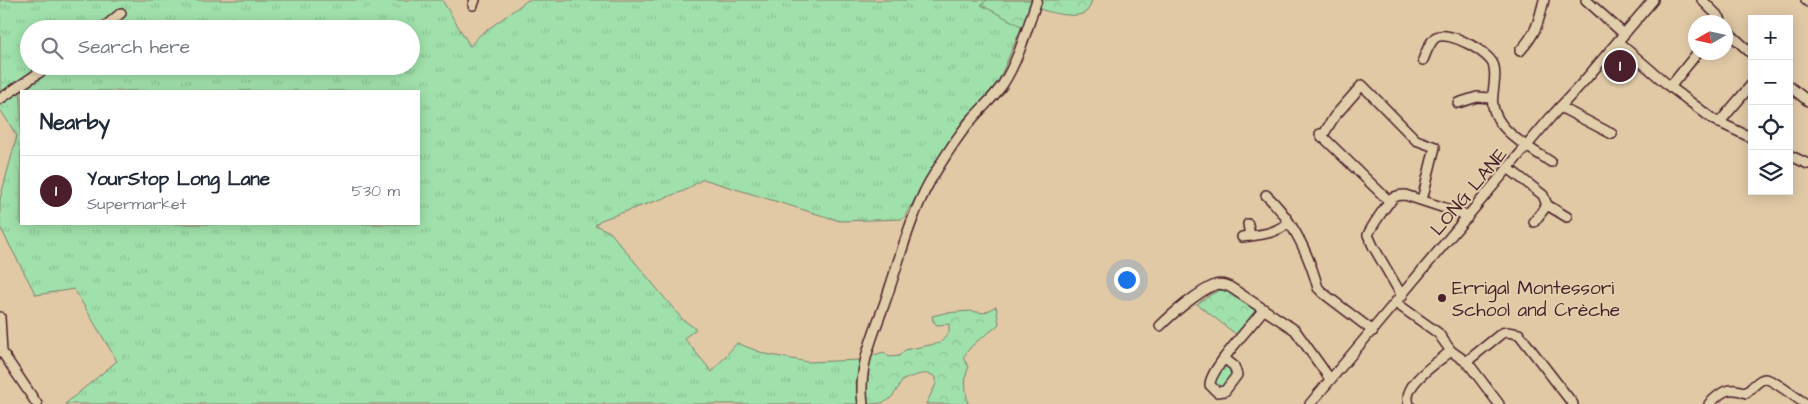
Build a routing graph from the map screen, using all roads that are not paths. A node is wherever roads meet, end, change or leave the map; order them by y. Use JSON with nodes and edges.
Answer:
{"nodes":[{"id":1,"x":1037,"y":0,"type":"edge"},
{"id":2,"x":1544,"y":0,"type":"edge"},
{"id":3,"x":1586,"y":0,"type":"edge"},
{"id":4,"x":1653,"y":0,"type":"edge"},
{"id":5,"x":1702,"y":0,"type":"edge"},
{"id":6,"x":121,"y":13,"type":"dead end"},
{"id":7,"x":1717,"y":15,"type":"edge"},
{"id":8,"x":113,"y":20,"type":"edge"},
{"id":9,"x":1624,"y":34,"type":"junction"},
{"id":10,"x":1733,"y":36,"type":"edge"},
{"id":11,"x":1618,"y":42,"type":"junction"},
{"id":12,"x":1748,"y":50,"type":"edge"},
{"id":13,"x":1520,"y":51,"type":"dead end"},
{"id":14,"x":1423,"y":60,"type":"dead end"},
{"id":15,"x":1692,"y":60,"type":"edge"},
{"id":16,"x":35,"y":75,"type":"edge"},
{"id":17,"x":1670,"y":87,"type":"junction"},
{"id":18,"x":1748,"y":89,"type":"edge"},
{"id":19,"x":1793,"y":89,"type":"edge"},
{"id":20,"x":0,"y":98,"type":"edge"},
{"id":21,"x":1491,"y":98,"type":"junction"},
{"id":22,"x":1808,"y":101,"type":"edge"},
{"id":23,"x":1458,"y":103,"type":"dead end"},
{"id":24,"x":1560,"y":106,"type":"junction"},
{"id":25,"x":1719,"y":123,"type":"junction"},
{"id":26,"x":1612,"y":134,"type":"dead end"},
{"id":27,"x":1748,"y":136,"type":"edge"},
{"id":28,"x":1527,"y":147,"type":"junction"},
{"id":29,"x":1793,"y":155,"type":"edge"},
{"id":30,"x":1806,"y":159,"type":"edge"},
{"id":31,"x":1552,"y":162,"type":"dead end"},
{"id":32,"x":1508,"y":168,"type":"junction"},
{"id":33,"x":1266,"y":194,"type":"dead end"},
{"id":34,"x":1422,"y":200,"type":"junction"},
{"id":35,"x":1390,"y":202,"type":"junction"},
{"id":36,"x":1547,"y":205,"type":"junction"},
{"id":37,"x":1567,"y":217,"type":"dead end"},
{"id":38,"x":1467,"y":218,"type":"junction"},
{"id":39,"x":1289,"y":222,"type":"junction"},
{"id":40,"x":1534,"y":222,"type":"dead end"},
{"id":41,"x":1248,"y":224,"type":"dead end"},
{"id":42,"x":1399,"y":300,"type":"junction"},
{"id":43,"x":1264,"y":309,"type":"junction"},
{"id":44,"x":0,"y":317,"type":"edge"},
{"id":45,"x":1160,"y":326,"type":"dead end"},
{"id":46,"x":1373,"y":330,"type":"junction"},
{"id":47,"x":1451,"y":351,"type":"junction"},
{"id":48,"x":1225,"y":358,"type":"dead end"},
{"id":49,"x":1466,"y":362,"type":"junction"},
{"id":50,"x":1330,"y":379,"type":"junction"},
{"id":51,"x":37,"y":404,"type":"edge"},
{"id":52,"x":863,"y":404,"type":"edge"},
{"id":53,"x":1310,"y":404,"type":"edge"},
{"id":54,"x":1409,"y":404,"type":"edge"},
{"id":55,"x":1499,"y":404,"type":"edge"},
{"id":56,"x":1573,"y":404,"type":"edge"},
{"id":57,"x":1709,"y":404,"type":"edge"},
{"id":58,"x":1806,"y":404,"type":"edge"}],
"edges":[{"from":1,"to":52,"type":"street"},
{"from":2,"to":13,"type":"street"},
{"from":3,"to":9,"type":"street"},
{"from":4,"to":9,"type":"street","name":"LONG LANE"},
{"from":5,"to":7,"type":"street"},
{"from":6,"to":8,"type":"street"},
{"from":9,"to":11,"type":"street","name":"LONG LANE"},
{"from":10,"to":12,"type":"street"},
{"from":11,"to":17,"type":"street"},
{"from":11,"to":24,"type":"street","name":"LONG LANE"},
{"from":14,"to":21,"type":"street"},
{"from":15,"to":17,"type":"street"},
{"from":16,"to":20,"type":"street"},
{"from":17,"to":25,"type":"street"},
{"from":18,"to":25,"type":"street"},
{"from":19,"to":22,"type":"street"},
{"from":21,"to":23,"type":"street"},
{"from":21,"to":28,"type":"street"},
{"from":24,"to":26,"type":"street"},
{"from":24,"to":28,"type":"street","name":"LONG LANE"},
{"from":25,"to":27,"type":"street"},
{"from":28,"to":31,"type":"street"},
{"from":28,"to":32,"type":"street","name":"LONG LANE"},
{"from":29,"to":30,"type":"street"},
{"from":32,"to":36,"type":"street"},
{"from":32,"to":38,"type":"street","name":"LONG LANE"},
{"from":33,"to":39,"type":"street"},
{"from":34,"to":35,"type":"street"},
{"from":34,"to":35,"type":"street"},
{"from":34,"to":38,"type":"street"},
{"from":35,"to":42,"type":"street"},
{"from":36,"to":37,"type":"street"},
{"from":36,"to":40,"type":"street"},
{"from":38,"to":42,"type":"street","name":"LONG LANE"},
{"from":39,"to":41,"type":"street"},
{"from":39,"to":46,"type":"street"},
{"from":42,"to":46,"type":"street","name":"LONG LANE"},
{"from":42,"to":47,"type":"street"},
{"from":43,"to":45,"type":"street"},
{"from":43,"to":48,"type":"street"},
{"from":43,"to":50,"type":"street"},
{"from":44,"to":51,"type":"street"},
{"from":46,"to":50,"type":"street","name":"LONG LANE"},
{"from":47,"to":49,"type":"street"},
{"from":47,"to":54,"type":"street"},
{"from":49,"to":55,"type":"street"},
{"from":49,"to":56,"type":"street"},
{"from":50,"to":53,"type":"street","name":"LONG LANE"},
{"from":57,"to":58,"type":"street"}]}
